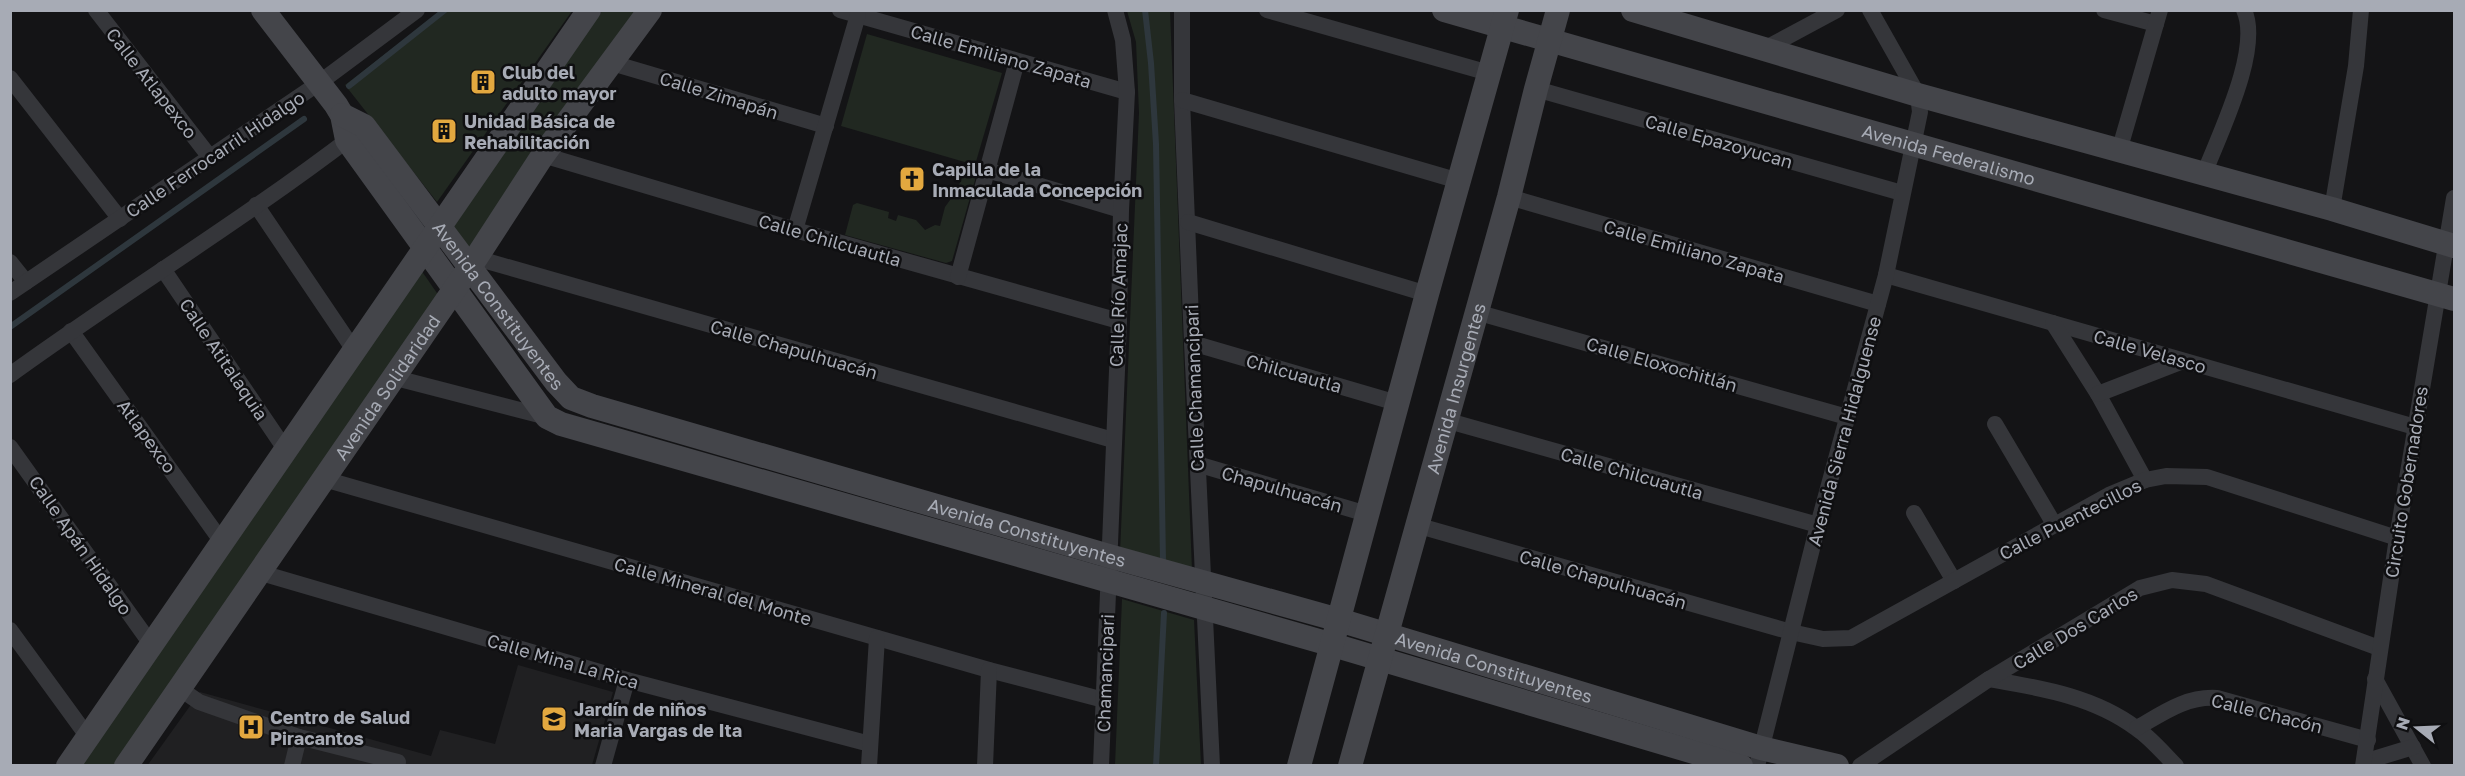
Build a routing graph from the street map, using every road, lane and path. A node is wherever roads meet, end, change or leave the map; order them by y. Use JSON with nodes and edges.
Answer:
{"nodes":[{"id":1,"x":96,"y":10,"type":"edge"},
{"id":2,"x":263,"y":10,"type":"edge"},
{"id":3,"x":417,"y":10,"type":"edge"},
{"id":4,"x":589,"y":10,"type":"edge"},
{"id":5,"x":650,"y":10,"type":"edge"},
{"id":6,"x":840,"y":10,"type":"edge"},
{"id":7,"x":1115,"y":10,"type":"edge"},
{"id":8,"x":1182,"y":10,"type":"edge"},
{"id":9,"x":1266,"y":10,"type":"edge"},
{"id":10,"x":1444,"y":10,"type":"edge"},
{"id":11,"x":1558,"y":10,"type":"edge"},
{"id":12,"x":1633,"y":10,"type":"edge"},
{"id":13,"x":1837,"y":10,"type":"edge"},
{"id":14,"x":1870,"y":10,"type":"edge"},
{"id":15,"x":2104,"y":10,"type":"edge"},
{"id":16,"x":2244,"y":10,"type":"edge"},
{"id":17,"x":2361,"y":10,"type":"edge"},
{"id":18,"x":858,"y":15,"type":"junction"},
{"id":19,"x":2158,"y":17,"type":"edge"},
{"id":20,"x":1505,"y":19,"type":"edge"},
{"id":21,"x":1550,"y":40,"type":"junction"},
{"id":22,"x":1766,"y":48,"type":"junction"},
{"id":23,"x":1017,"y":61,"type":"junction"},
{"id":24,"x":612,"y":63,"type":"junction"},
{"id":25,"x":1489,"y":73,"type":"junction"},
{"id":26,"x":10,"y":78,"type":"edge"},
{"id":27,"x":319,"y":83,"type":"junction"},
{"id":28,"x":1536,"y":89,"type":"junction"},
{"id":29,"x":1127,"y":92,"type":"junction"},
{"id":30,"x":1918,"y":95,"type":"junction"},
{"id":31,"x":1182,"y":99,"type":"junction"},
{"id":32,"x":825,"y":126,"type":"junction"},
{"id":33,"x":356,"y":133,"type":"junction"},
{"id":34,"x":1914,"y":143,"type":"junction"},
{"id":35,"x":2120,"y":151,"type":"junction"},
{"id":36,"x":543,"y":155,"type":"junction"},
{"id":37,"x":209,"y":156,"type":"junction"},
{"id":38,"x":987,"y":170,"type":"junction"},
{"id":39,"x":2204,"y":174,"type":"junction"},
{"id":40,"x":1459,"y":181,"type":"junction"},
{"id":41,"x":1902,"y":193,"type":"junction"},
{"id":42,"x":1509,"y":197,"type":"junction"},
{"id":43,"x":2454,"y":198,"type":"edge"},
{"id":44,"x":256,"y":205,"type":"junction"},
{"id":45,"x":2332,"y":209,"type":"junction"},
{"id":46,"x":1121,"y":210,"type":"junction"},
{"id":47,"x":120,"y":219,"type":"junction"},
{"id":48,"x":1188,"y":222,"type":"junction"},
{"id":49,"x":439,"y":225,"type":"junction"},
{"id":50,"x":795,"y":230,"type":"junction"},
{"id":51,"x":2450,"y":245,"type":"edge"},
{"id":52,"x":424,"y":247,"type":"junction"},
{"id":53,"x":10,"y":262,"type":"edge"},
{"id":54,"x":163,"y":269,"type":"junction"},
{"id":55,"x":466,"y":271,"type":"junction"},
{"id":56,"x":1886,"y":275,"type":"junction"},
{"id":57,"x":958,"y":277,"type":"junction"},
{"id":58,"x":26,"y":282,"type":"junction"},
{"id":59,"x":10,"y":293,"type":"edge"},
{"id":60,"x":1427,"y":294,"type":"junction"},
{"id":61,"x":2446,"y":296,"type":"edge"},
{"id":62,"x":1878,"y":304,"type":"junction"},
{"id":63,"x":1476,"y":312,"type":"junction"},
{"id":64,"x":1119,"y":321,"type":"junction"},
{"id":65,"x":2053,"y":323,"type":"junction"},
{"id":66,"x":71,"y":331,"type":"junction"},
{"id":67,"x":1192,"y":343,"type":"junction"},
{"id":68,"x":354,"y":350,"type":"junction"},
{"id":69,"x":2183,"y":361,"type":"junction"},
{"id":70,"x":10,"y":375,"type":"edge"},
{"id":71,"x":392,"y":377,"type":"junction"},
{"id":72,"x":2098,"y":394,"type":"junction"},
{"id":73,"x":1397,"y":403,"type":"junction"},
{"id":74,"x":547,"y":417,"type":"junction"},
{"id":75,"x":1847,"y":417,"type":"junction"},
{"id":76,"x":1445,"y":420,"type":"junction"},
{"id":77,"x":1995,"y":424,"type":"dead end"},
{"id":78,"x":2415,"y":427,"type":"junction"},
{"id":79,"x":1113,"y":440,"type":"junction"},
{"id":80,"x":10,"y":447,"type":"edge"},
{"id":81,"x":285,"y":449,"type":"junction"},
{"id":82,"x":1197,"y":464,"type":"junction"},
{"id":83,"x":817,"y":472,"type":"junction"},
{"id":84,"x":324,"y":479,"type":"junction"},
{"id":85,"x":2145,"y":480,"type":"junction"},
{"id":86,"x":809,"y":496,"type":"junction"},
{"id":87,"x":1914,"y":513,"type":"dead end"},
{"id":88,"x":1367,"y":514,"type":"junction"},
{"id":89,"x":2054,"y":524,"type":"junction"},
{"id":90,"x":1416,"y":525,"type":"junction"},
{"id":91,"x":1818,"y":525,"type":"junction"},
{"id":92,"x":2397,"y":538,"type":"junction"},
{"id":93,"x":222,"y":542,"type":"junction"},
{"id":94,"x":1109,"y":556,"type":"junction"},
{"id":95,"x":258,"y":572,"type":"junction"},
{"id":96,"x":1108,"y":581,"type":"junction"},
{"id":97,"x":1953,"y":581,"type":"junction"},
{"id":98,"x":1203,"y":582,"type":"junction"},
{"id":99,"x":1204,"y":608,"type":"junction"},
{"id":100,"x":1340,"y":620,"type":"junction"},
{"id":101,"x":10,"y":630,"type":"edge"},
{"id":102,"x":1791,"y":632,"type":"junction"},
{"id":103,"x":1386,"y":634,"type":"junction"},
{"id":104,"x":877,"y":638,"type":"junction"},
{"id":105,"x":150,"y":644,"type":"junction"},
{"id":106,"x":1333,"y":645,"type":"junction"},
{"id":107,"x":2379,"y":648,"type":"junction"},
{"id":108,"x":1379,"y":659,"type":"junction"},
{"id":109,"x":989,"y":670,"type":"junction"},
{"id":110,"x":1989,"y":679,"type":"junction"},
{"id":111,"x":2375,"y":679,"type":"junction"},
{"id":112,"x":627,"y":680,"type":"junction"},
{"id":113,"x":179,"y":688,"type":"junction"},
{"id":114,"x":1104,"y":699,"type":"junction"},
{"id":115,"x":2137,"y":728,"type":"junction"},
{"id":116,"x":87,"y":737,"type":"junction"},
{"id":117,"x":299,"y":737,"type":"junction"},
{"id":118,"x":2368,"y":740,"type":"junction"},
{"id":119,"x":870,"y":744,"type":"junction"},
{"id":120,"x":2413,"y":747,"type":"junction"},
{"id":121,"x":1759,"y":756,"type":"edge"},
{"id":122,"x":2363,"y":764,"type":"edge"},
{"id":123,"x":68,"y":765,"type":"edge"},
{"id":124,"x":126,"y":765,"type":"edge"},
{"id":125,"x":292,"y":765,"type":"edge"},
{"id":126,"x":397,"y":765,"type":"edge"},
{"id":127,"x":603,"y":765,"type":"edge"},
{"id":128,"x":870,"y":765,"type":"edge"},
{"id":129,"x":985,"y":765,"type":"edge"},
{"id":130,"x":1101,"y":765,"type":"edge"},
{"id":131,"x":1212,"y":765,"type":"edge"},
{"id":132,"x":1299,"y":765,"type":"edge"},
{"id":133,"x":1350,"y":765,"type":"edge"},
{"id":134,"x":1741,"y":765,"type":"edge"},
{"id":135,"x":1837,"y":765,"type":"edge"},
{"id":136,"x":1860,"y":765,"type":"edge"},
{"id":137,"x":2176,"y":765,"type":"edge"},
{"id":138,"x":2423,"y":765,"type":"edge"}],
"edges":[{"from":1,"to":37,"type":"street","name":"Calle Atlapexco"},
{"from":2,"to":27,"type":"street","name":"Avenida Constituyentes"},
{"from":3,"to":27,"type":"street","name":"Calle Ferrocarril Hidalgo"},
{"from":4,"to":49,"type":"street"},
{"from":5,"to":24,"type":"street","name":"Avenida Solidaridad"},
{"from":6,"to":18,"type":"street","name":"Calle Emiliano Zapata"},
{"from":7,"to":29,"type":"street","name":"Calle Río Amajac"},
{"from":8,"to":31,"type":"street","name":"Calle Chamancipari"},
{"from":9,"to":25,"type":"street"},
{"from":10,"to":20,"type":"street","name":"Avenida Federalismo"},
{"from":11,"to":21,"type":"street","name":"Avenida Insurgentes"},
{"from":12,"to":22,"type":"street"},
{"from":13,"to":22,"type":"street"},
{"from":14,"to":30,"type":"street"},
{"from":15,"to":19,"type":"street"},
{"from":16,"to":39,"type":"street"},
{"from":17,"to":45,"type":"street"},
{"from":18,"to":23,"type":"street","name":"Calle Emiliano Zapata"},
{"from":18,"to":32,"type":"street"},
{"from":19,"to":35,"type":"street"},
{"from":20,"to":21,"type":"street","name":"Avenida Federalismo"},
{"from":20,"to":25,"type":"street"},
{"from":21,"to":28,"type":"street","name":"Avenida Insurgentes"},
{"from":21,"to":34,"type":"street","name":"Avenida Federalismo"},
{"from":22,"to":30,"type":"street"},
{"from":23,"to":29,"type":"street","name":"Calle Emiliano Zapata"},
{"from":23,"to":38,"type":"street"},
{"from":24,"to":32,"type":"street","name":"Calle Zimapán"},
{"from":24,"to":36,"type":"street","name":"Avenida Solidaridad"},
{"from":25,"to":40,"type":"street"},
{"from":26,"to":47,"type":"street"},
{"from":27,"to":33,"type":"street","name":"Avenida Constituyentes"},
{"from":27,"to":37,"type":"street","name":"Calle Ferrocarril Hidalgo"},
{"from":28,"to":41,"type":"street","name":"Calle Epazoyucan"},
{"from":28,"to":42,"type":"street","name":"Avenida Insurgentes"},
{"from":29,"to":46,"type":"street","name":"Calle Río Amajac"},
{"from":30,"to":34,"type":"street","name":"Avenida Sierra Hidalguense"},
{"from":30,"to":35,"type":"street"},
{"from":31,"to":40,"type":"street"},
{"from":31,"to":48,"type":"street","name":"Calle Chamancipari"},
{"from":32,"to":50,"type":"street"},
{"from":33,"to":44,"type":"street"},
{"from":33,"to":49,"type":"street","name":"Avenida Constituyentes"},
{"from":33,"to":52,"type":"street","name":"Avenida Constituyentes"},
{"from":34,"to":41,"type":"street","name":"Avenida Sierra Hidalguense"},
{"from":34,"to":61,"type":"street","name":"Avenida Federalismo"},
{"from":35,"to":39,"type":"street"},
{"from":36,"to":50,"type":"street","name":"Calle Chilcuautla"},
{"from":36,"to":55,"type":"street","name":"Avenida Solidaridad"},
{"from":37,"to":47,"type":"street","name":"Calle Ferrocarril Hidalgo"},
{"from":38,"to":46,"type":"street"},
{"from":38,"to":57,"type":"street"},
{"from":39,"to":45,"type":"street"},
{"from":40,"to":60,"type":"street"},
{"from":41,"to":56,"type":"street","name":"Avenida Sierra Hidalguense"},
{"from":42,"to":62,"type":"street","name":"Calle Emiliano Zapata"},
{"from":42,"to":63,"type":"street","name":"Avenida Insurgentes"},
{"from":43,"to":51,"type":"street","name":"Circuito Gobernadores"},
{"from":44,"to":54,"type":"street"},
{"from":44,"to":68,"type":"street"},
{"from":45,"to":51,"type":"street"},
{"from":46,"to":64,"type":"street","name":"Calle Río Amajac"},
{"from":47,"to":58,"type":"street","name":"Calle Ferrocarril Hidalgo"},
{"from":48,"to":60,"type":"street"},
{"from":48,"to":67,"type":"street","name":"Calle Chamancipari"},
{"from":49,"to":52,"type":"street"},
{"from":49,"to":55,"type":"street","name":"Avenida Constituyentes"},
{"from":50,"to":57,"type":"street","name":"Calle Chilcuautla"},
{"from":51,"to":61,"type":"street","name":"Circuito Gobernadores"},
{"from":52,"to":55,"type":"street","name":"Avenida Constituyentes"},
{"from":52,"to":68,"type":"street"},
{"from":53,"to":58,"type":"street"},
{"from":54,"to":66,"type":"street"},
{"from":54,"to":81,"type":"street","name":"Calle Atitalaquia"},
{"from":55,"to":71,"type":"street","name":"Avenida Solidaridad"},
{"from":55,"to":74,"type":"street","name":"Avenida Constituyentes"},
{"from":55,"to":79,"type":"street","name":"Calle Chapulhuacán"},
{"from":55,"to":83,"type":"street","name":"Avenida Constituyentes"},
{"from":56,"to":62,"type":"street","name":"Avenida Sierra Hidalguense"},
{"from":56,"to":65,"type":"street","name":"Calle Velasco"},
{"from":57,"to":64,"type":"street","name":"Calle Chilcuautla"},
{"from":58,"to":59,"type":"street","name":"Calle Ferrocarril Hidalgo"},
{"from":60,"to":73,"type":"street"},
{"from":61,"to":78,"type":"street","name":"Circuito Gobernadores"},
{"from":62,"to":75,"type":"street","name":"Avenida Sierra Hidalguense"},
{"from":63,"to":75,"type":"street","name":"Calle Eloxochitlán"},
{"from":63,"to":76,"type":"street","name":"Avenida Insurgentes"},
{"from":64,"to":79,"type":"street","name":"Calle Río Amajac"},
{"from":65,"to":69,"type":"street","name":"Calle Velasco"},
{"from":65,"to":72,"type":"street"},
{"from":66,"to":70,"type":"street"},
{"from":66,"to":93,"type":"street","name":"Atlapexco"},
{"from":67,"to":73,"type":"street","name":"Chilcuautla"},
{"from":67,"to":82,"type":"street","name":"Calle Chamancipari"},
{"from":68,"to":81,"type":"street"},
{"from":69,"to":72,"type":"street"},
{"from":69,"to":78,"type":"street","name":"Calle Velasco"},
{"from":71,"to":74,"type":"street"},
{"from":71,"to":84,"type":"street","name":"Avenida Solidaridad"},
{"from":72,"to":85,"type":"street"},
{"from":73,"to":88,"type":"street"},
{"from":74,"to":86,"type":"street","name":"Avenida Constituyentes"},
{"from":75,"to":91,"type":"street","name":"Avenida Sierra Hidalguense"},
{"from":76,"to":90,"type":"street","name":"Avenida Insurgentes"},
{"from":76,"to":91,"type":"street","name":"Calle Chilcuautla"},
{"from":77,"to":89,"type":"street"},
{"from":78,"to":92,"type":"street","name":"Circuito Gobernadores"},
{"from":79,"to":94,"type":"street","name":"Calle Río Amajac"},
{"from":80,"to":105,"type":"street","name":"Calle Apán Hidalgo"},
{"from":81,"to":93,"type":"street"},
{"from":82,"to":88,"type":"street","name":"Chapulhuacán"},
{"from":82,"to":98,"type":"street","name":"Calle Chamancipari"},
{"from":83,"to":86,"type":"street"},
{"from":83,"to":94,"type":"street","name":"Avenida Constituyentes"},
{"from":84,"to":95,"type":"street","name":"Avenida Solidaridad"},
{"from":84,"to":104,"type":"street","name":"Calle Mineral del Monte"},
{"from":85,"to":89,"type":"street","name":"Calle Puentecillos"},
{"from":85,"to":92,"type":"street","name":"Calle Puentecillos"},
{"from":86,"to":96,"type":"street","name":"Avenida Constituyentes"},
{"from":87,"to":97,"type":"street"},
{"from":88,"to":100,"type":"street"},
{"from":89,"to":97,"type":"street","name":"Calle Puentecillos"},
{"from":90,"to":102,"type":"street","name":"Calle Chapulhuacán"},
{"from":90,"to":103,"type":"street","name":"Avenida Insurgentes"},
{"from":91,"to":102,"type":"street","name":"Avenida Sierra Hidalguense"},
{"from":92,"to":107,"type":"street","name":"Circuito Gobernadores"},
{"from":93,"to":105,"type":"street"},
{"from":94,"to":96,"type":"street","name":"Calle Río Amajac"},
{"from":94,"to":98,"type":"street","name":"Avenida Constituyentes"},
{"from":95,"to":112,"type":"street","name":"Calle Mina La Rica"},
{"from":95,"to":113,"type":"street","name":"Avenida Solidaridad"},
{"from":96,"to":99,"type":"street","name":"Avenida Constituyentes"},
{"from":96,"to":114,"type":"street","name":"Chamancipari"},
{"from":97,"to":102,"type":"street","name":"Calle Puentecillos"},
{"from":98,"to":99,"type":"street","name":"Calle Chamancipari"},
{"from":98,"to":100,"type":"street","name":"Avenida Constituyentes"},
{"from":99,"to":106,"type":"street","name":"Avenida Constituyentes"},
{"from":99,"to":131,"type":"street","name":"Calle Chamancipari"},
{"from":100,"to":103,"type":"street","name":"Avenida Constituyentes"},
{"from":100,"to":106,"type":"street"},
{"from":101,"to":116,"type":"street"},
{"from":102,"to":121,"type":"street","name":"Avenida Sierra Hidalguense"},
{"from":103,"to":108,"type":"street","name":"Avenida Insurgentes"},
{"from":103,"to":121,"type":"street","name":"Avenida Constituyentes"},
{"from":104,"to":109,"type":"street","name":"Calle Mineral del Monte"},
{"from":104,"to":119,"type":"street"},
{"from":105,"to":116,"type":"street"},
{"from":106,"to":108,"type":"street","name":"Avenida Constituyentes"},
{"from":106,"to":132,"type":"street"},
{"from":107,"to":110,"type":"street","name":"Calle Dos Carlos"},
{"from":107,"to":111,"type":"street","name":"Circuito Gobernadores"},
{"from":108,"to":133,"type":"street","name":"Avenida Insurgentes"},
{"from":108,"to":134,"type":"street","name":"Avenida Constituyentes"},
{"from":109,"to":114,"type":"street","name":"Calle Mineral del Monte"},
{"from":109,"to":129,"type":"street"},
{"from":110,"to":115,"type":"street"},
{"from":110,"to":136,"type":"street","name":"Calle Dos Carlos"},
{"from":111,"to":118,"type":"street","name":"Circuito Gobernadores"},
{"from":111,"to":120,"type":"street"},
{"from":112,"to":119,"type":"street","name":"Calle Mina La Rica"},
{"from":112,"to":127,"type":"street"},
{"from":113,"to":117,"type":"street"},
{"from":113,"to":124,"type":"street","name":"Avenida Solidaridad"},
{"from":114,"to":130,"type":"street","name":"Chamancipari"},
{"from":115,"to":118,"type":"street","name":"Calle Chacón"},
{"from":115,"to":137,"type":"street"},
{"from":116,"to":123,"type":"street"},
{"from":117,"to":125,"type":"street"},
{"from":117,"to":126,"type":"street"},
{"from":118,"to":122,"type":"street","name":"Circuito Gobernadores"},
{"from":119,"to":128,"type":"street"},
{"from":120,"to":122,"type":"street"},
{"from":120,"to":138,"type":"street"},
{"from":121,"to":135,"type":"street","name":"Avenida Constituyentes"}]}
